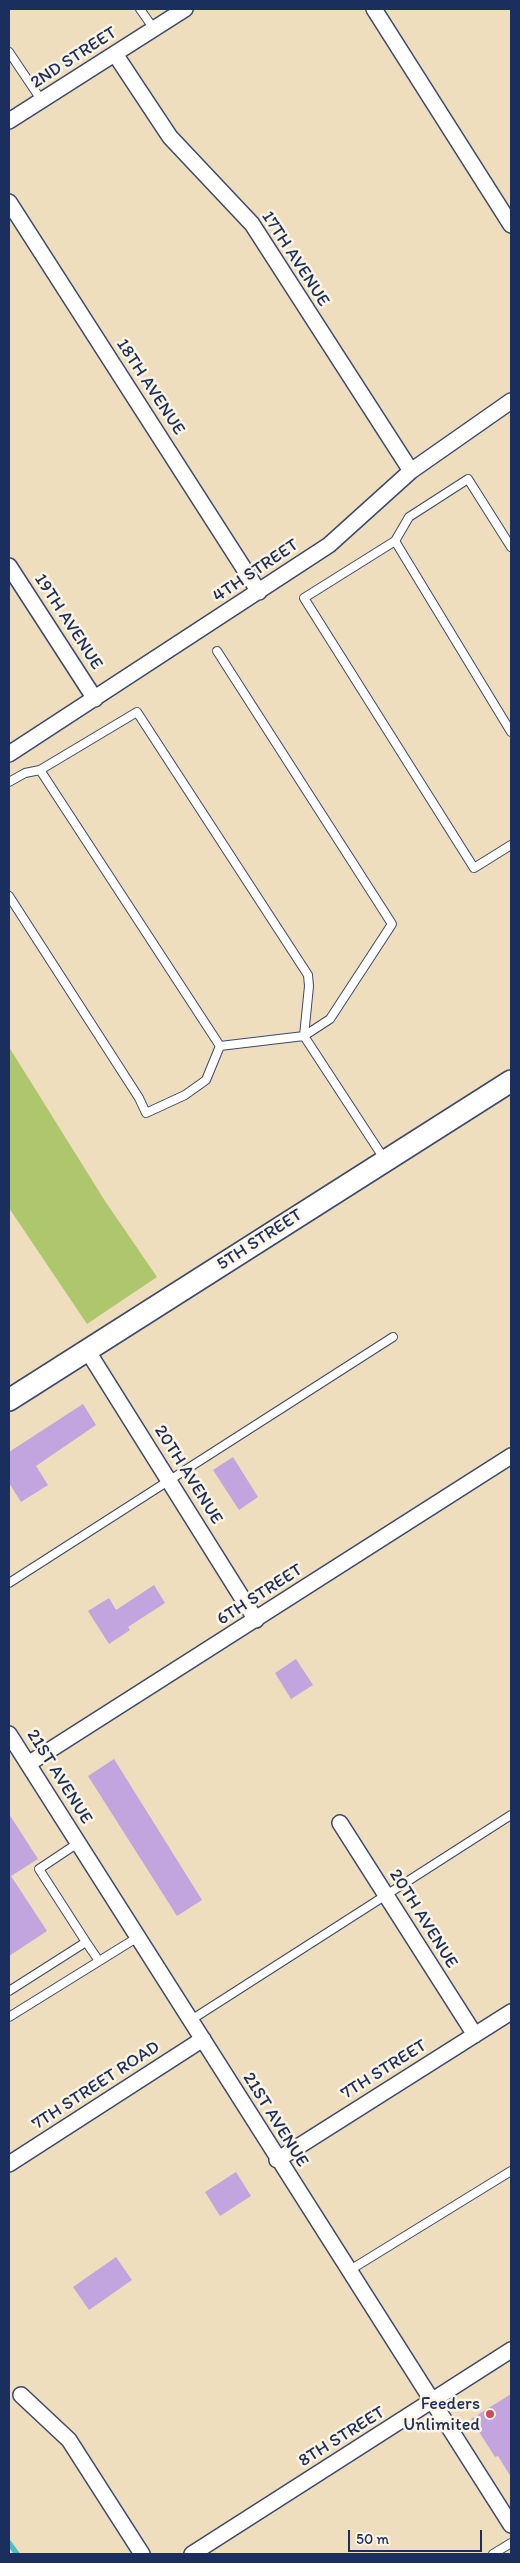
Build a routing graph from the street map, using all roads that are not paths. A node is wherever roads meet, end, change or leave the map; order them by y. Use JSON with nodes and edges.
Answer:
{"nodes":[{"id":1,"x":140,"y":9,"type":"edge"},
{"id":2,"x":185,"y":9,"type":"edge"},
{"id":3,"x":374,"y":9,"type":"edge"},
{"id":4,"x":154,"y":29,"type":"junction"},
{"id":5,"x":9,"y":52,"type":"edge"},
{"id":6,"x":115,"y":54,"type":"junction"},
{"id":7,"x":42,"y":101,"type":"junction"},
{"id":8,"x":9,"y":122,"type":"edge"},
{"id":9,"x":9,"y":202,"type":"edge"},
{"id":10,"x":511,"y":225,"type":"edge"},
{"id":11,"x":511,"y":401,"type":"edge"},
{"id":12,"x":410,"y":471,"type":"junction"},
{"id":13,"x":395,"y":541,"type":"junction"},
{"id":14,"x":511,"y":547,"type":"edge"},
{"id":15,"x":9,"y":566,"type":"edge"},
{"id":16,"x":259,"y":592,"type":"junction"},
{"id":17,"x":217,"y":651,"type":"dead end"},
{"id":18,"x":95,"y":699,"type":"junction"},
{"id":19,"x":511,"y":732,"type":"edge"},
{"id":20,"x":9,"y":754,"type":"edge"},
{"id":21,"x":40,"y":770,"type":"junction"},
{"id":22,"x":9,"y":782,"type":"edge"},
{"id":23,"x":511,"y":845,"type":"edge"},
{"id":24,"x":9,"y":896,"type":"edge"},
{"id":25,"x":304,"y":1036,"type":"junction"},
{"id":26,"x":220,"y":1046,"type":"junction"},
{"id":27,"x":511,"y":1081,"type":"edge"},
{"id":28,"x":385,"y":1160,"type":"junction"},
{"id":29,"x":393,"y":1337,"type":"dead end"},
{"id":30,"x":87,"y":1350,"type":"junction"},
{"id":31,"x":9,"y":1400,"type":"edge"},
{"id":32,"x":511,"y":1456,"type":"edge"},
{"id":33,"x":170,"y":1480,"type":"junction"},
{"id":34,"x":9,"y":1583,"type":"edge"},
{"id":35,"x":256,"y":1620,"type":"junction"},
{"id":36,"x":9,"y":1734,"type":"edge"},
{"id":37,"x":13,"y":1751,"type":"edge"},
{"id":38,"x":28,"y":1764,"type":"junction"},
{"id":39,"x":511,"y":1816,"type":"edge"},
{"id":40,"x":340,"y":1822,"type":"dead end"},
{"id":41,"x":78,"y":1843,"type":"junction"},
{"id":42,"x":387,"y":1896,"type":"junction"},
{"id":43,"x":138,"y":1937,"type":"junction"},
{"id":44,"x":86,"y":1942,"type":"junction"},
{"id":45,"x":99,"y":1961,"type":"junction"},
{"id":46,"x":9,"y":1991,"type":"edge"},
{"id":47,"x":511,"y":2012,"type":"edge"},
{"id":48,"x":9,"y":2017,"type":"edge"},
{"id":49,"x":191,"y":2020,"type":"junction"},
{"id":50,"x":475,"y":2035,"type":"junction"},
{"id":51,"x":203,"y":2039,"type":"junction"},
{"id":52,"x":277,"y":2160,"type":"junction"},
{"id":53,"x":9,"y":2164,"type":"edge"},
{"id":54,"x":511,"y":2171,"type":"edge"},
{"id":55,"x":350,"y":2270,"type":"junction"},
{"id":56,"x":511,"y":2350,"type":"edge"},
{"id":57,"x":21,"y":2395,"type":"dead end"},
{"id":58,"x":432,"y":2402,"type":"junction"},
{"id":59,"x":511,"y":2525,"type":"edge"},
{"id":60,"x":511,"y":2543,"type":"edge"},
{"id":61,"x":142,"y":2554,"type":"edge"},
{"id":62,"x":192,"y":2554,"type":"edge"},
{"id":63,"x":493,"y":2554,"type":"edge"}],
"edges":[{"from":1,"to":4,"type":"lane"},
{"from":2,"to":4,"type":"street","name":"2ND STREET"},
{"from":3,"to":10,"type":"street"},
{"from":4,"to":6,"type":"street","name":"2ND STREET"},
{"from":5,"to":7,"type":"lane"},
{"from":6,"to":7,"type":"street","name":"2ND STREET"},
{"from":6,"to":12,"type":"street","name":"17TH AVENUE"},
{"from":7,"to":8,"type":"street","name":"2ND STREET"},
{"from":9,"to":16,"type":"street","name":"18TH AVENUE"},
{"from":11,"to":12,"type":"street","name":"4TH STREET"},
{"from":12,"to":16,"type":"street","name":"4TH STREET"},
{"from":13,"to":14,"type":"lane"},
{"from":13,"to":19,"type":"lane"},
{"from":13,"to":23,"type":"lane"},
{"from":15,"to":18,"type":"street","name":"19TH AVENUE"},
{"from":16,"to":18,"type":"street","name":"4TH STREET"},
{"from":17,"to":25,"type":"lane"},
{"from":18,"to":20,"type":"street","name":"4TH STREET"},
{"from":21,"to":22,"type":"lane"},
{"from":21,"to":25,"type":"lane"},
{"from":21,"to":26,"type":"lane"},
{"from":24,"to":26,"type":"lane"},
{"from":25,"to":26,"type":"lane"},
{"from":25,"to":28,"type":"lane"},
{"from":27,"to":28,"type":"main road","name":"5TH STREET"},
{"from":28,"to":30,"type":"main road","name":"5TH STREET"},
{"from":29,"to":33,"type":"lane"},
{"from":30,"to":31,"type":"main road","name":"5TH STREET"},
{"from":30,"to":33,"type":"street","name":"20TH AVENUE"},
{"from":32,"to":35,"type":"street","name":"6TH STREET"},
{"from":33,"to":34,"type":"lane"},
{"from":33,"to":35,"type":"street","name":"20TH AVENUE"},
{"from":35,"to":38,"type":"street","name":"6TH STREET"},
{"from":36,"to":37,"type":"street","name":"21ST AVENUE"},
{"from":37,"to":38,"type":"street","name":"21ST AVENUE"},
{"from":38,"to":41,"type":"street","name":"21ST AVENUE"},
{"from":39,"to":42,"type":"lane"},
{"from":40,"to":42,"type":"street","name":"20TH AVENUE"},
{"from":41,"to":43,"type":"street","name":"21ST AVENUE"},
{"from":41,"to":44,"type":"lane"},
{"from":42,"to":49,"type":"lane"},
{"from":42,"to":50,"type":"street","name":"20TH AVENUE"},
{"from":43,"to":45,"type":"lane"},
{"from":43,"to":49,"type":"street","name":"21ST AVENUE"},
{"from":44,"to":45,"type":"lane"},
{"from":44,"to":46,"type":"lane"},
{"from":45,"to":48,"type":"lane"},
{"from":47,"to":50,"type":"street","name":"7TH STREET"},
{"from":49,"to":51,"type":"street","name":"21ST AVENUE"},
{"from":50,"to":52,"type":"street","name":"7TH STREET"},
{"from":51,"to":52,"type":"street","name":"21ST AVENUE"},
{"from":51,"to":53,"type":"street","name":"7TH STREET ROAD"},
{"from":52,"to":55,"type":"street","name":"21ST AVENUE"},
{"from":54,"to":55,"type":"lane"},
{"from":55,"to":58,"type":"street","name":"21ST AVENUE"},
{"from":56,"to":58,"type":"street","name":"8TH STREET"},
{"from":57,"to":61,"type":"street"},
{"from":58,"to":59,"type":"street","name":"21ST AVENUE"},
{"from":58,"to":62,"type":"street","name":"8TH STREET"},
{"from":60,"to":63,"type":"lane"}]}
